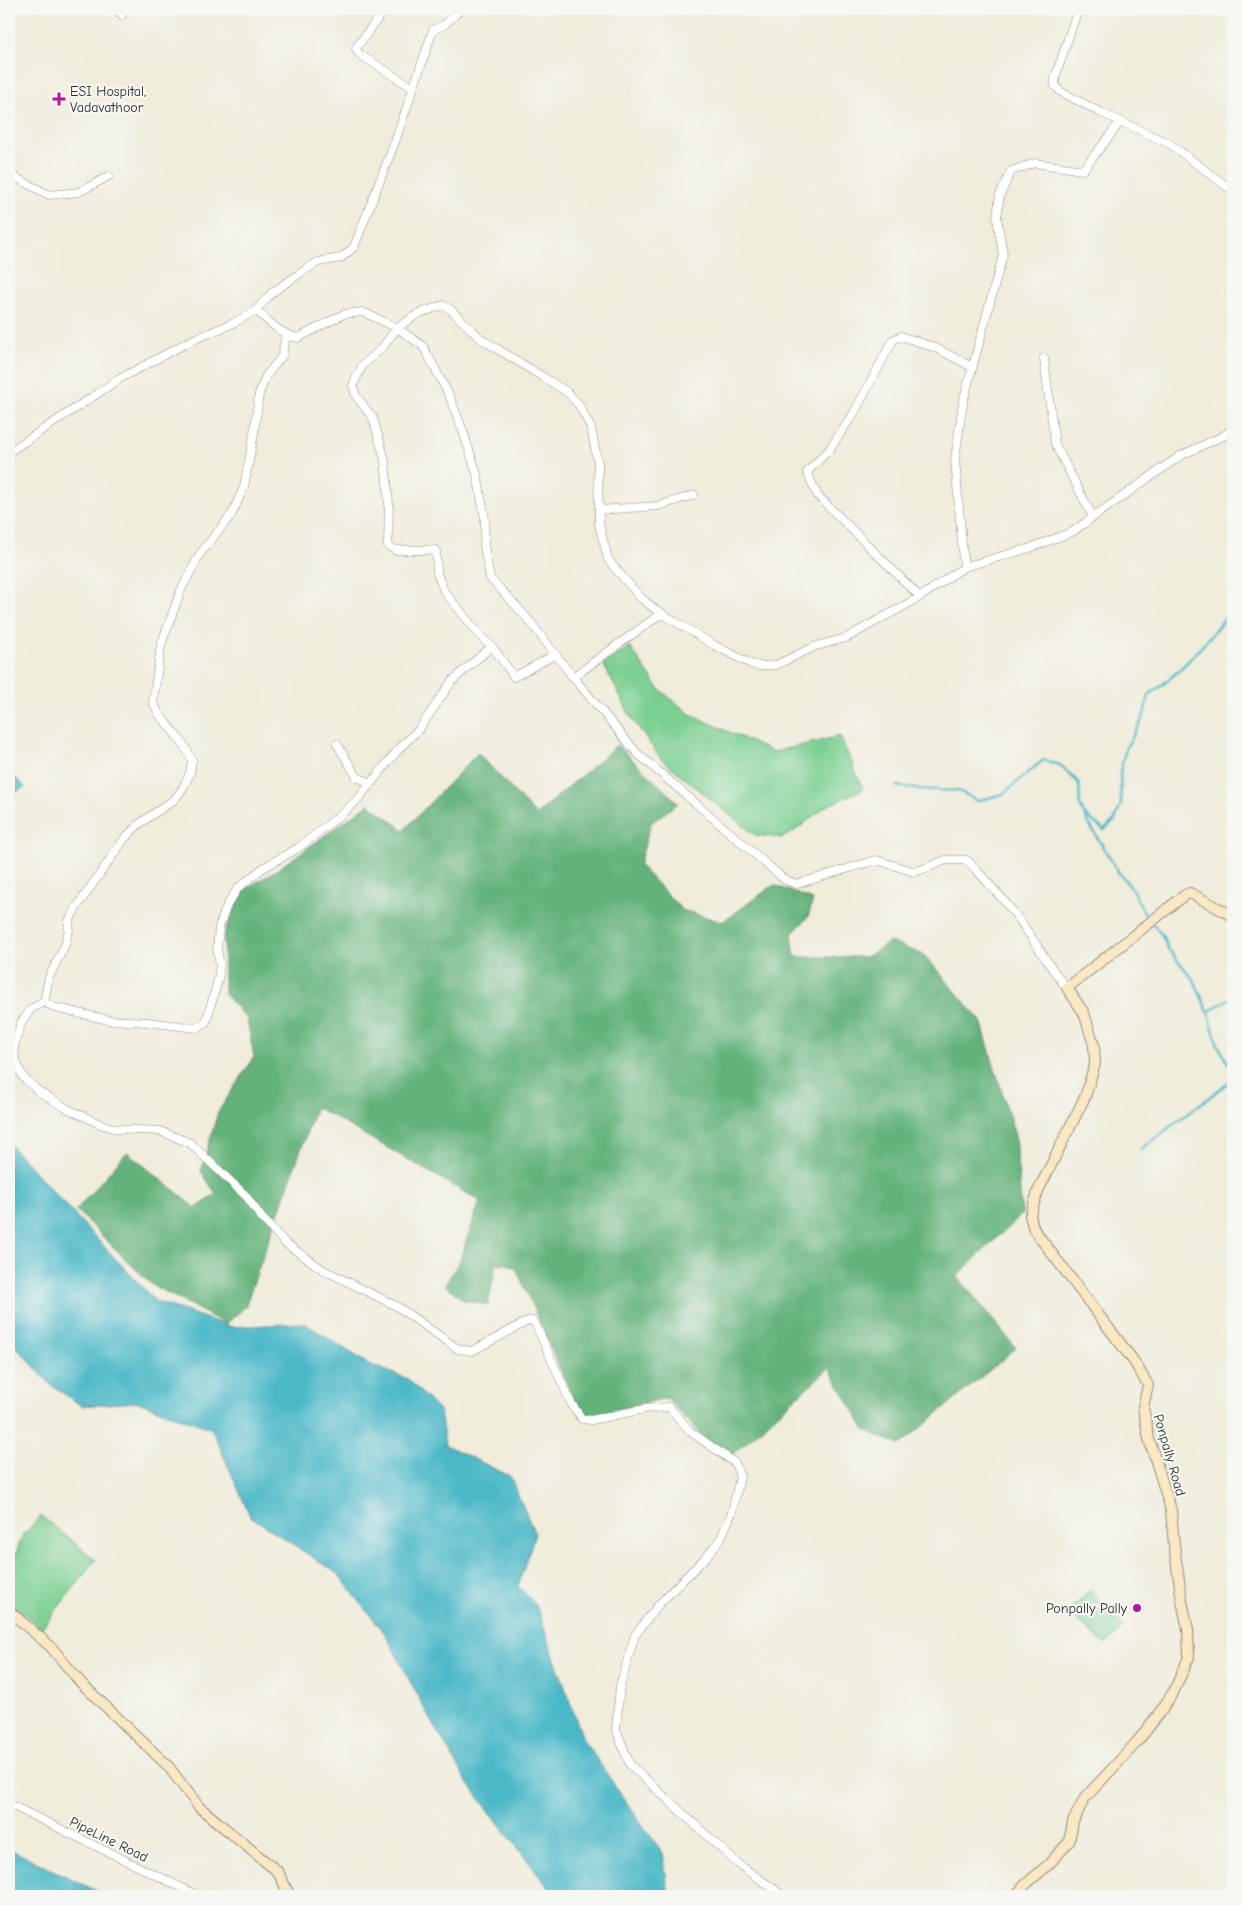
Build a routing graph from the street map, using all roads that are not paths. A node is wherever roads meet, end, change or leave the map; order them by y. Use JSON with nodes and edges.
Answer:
{"nodes":[{"id":1,"x":115,"y":9,"type":"edge"},
{"id":2,"x":385,"y":9,"type":"edge"},
{"id":3,"x":461,"y":9,"type":"edge"},
{"id":4,"x":1078,"y":9,"type":"edge"},
{"id":5,"x":122,"y":16,"type":"dead end"},
{"id":6,"x":413,"y":88,"type":"junction"},
{"id":7,"x":1121,"y":121,"type":"junction"},
{"id":8,"x":9,"y":174,"type":"edge"},
{"id":9,"x":109,"y":176,"type":"dead end"},
{"id":10,"x":1233,"y":191,"type":"edge"},
{"id":11,"x":256,"y":310,"type":"junction"},
{"id":12,"x":397,"y":328,"type":"junction"},
{"id":13,"x":286,"y":335,"type":"junction"},
{"id":14,"x":1044,"y":358,"type":"dead end"},
{"id":15,"x":972,"y":367,"type":"junction"},
{"id":16,"x":1233,"y":428,"type":"edge"},
{"id":17,"x":9,"y":452,"type":"edge"},
{"id":18,"x":694,"y":495,"type":"dead end"},
{"id":19,"x":599,"y":510,"type":"junction"},
{"id":20,"x":1093,"y":518,"type":"junction"},
{"id":21,"x":964,"y":567,"type":"junction"},
{"id":22,"x":920,"y":597,"type":"junction"},
{"id":23,"x":662,"y":613,"type":"junction"},
{"id":24,"x":492,"y":646,"type":"junction"},
{"id":25,"x":556,"y":654,"type":"junction"},
{"id":26,"x":574,"y":677,"type":"junction"},
{"id":27,"x":337,"y":744,"type":"dead end"},
{"id":28,"x":371,"y":782,"type":"junction"},
{"id":29,"x":1233,"y":916,"type":"edge"},
{"id":30,"x":1067,"y":988,"type":"junction"},
{"id":31,"x":44,"y":1002,"type":"junction"},
{"id":32,"x":9,"y":1611,"type":"edge"},
{"id":33,"x":9,"y":1804,"type":"edge"},
{"id":34,"x":199,"y":1896,"type":"edge"},
{"id":35,"x":290,"y":1896,"type":"edge"},
{"id":36,"x":784,"y":1896,"type":"edge"},
{"id":37,"x":1015,"y":1896,"type":"edge"}],
"edges":[{"from":1,"to":5,"type":"street"},
{"from":2,"to":6,"type":"street"},
{"from":3,"to":6,"type":"street"},
{"from":4,"to":7,"type":"street"},
{"from":6,"to":11,"type":"street"},
{"from":7,"to":10,"type":"street"},
{"from":7,"to":15,"type":"street"},
{"from":8,"to":9,"type":"street"},
{"from":11,"to":13,"type":"street"},
{"from":11,"to":17,"type":"street"},
{"from":12,"to":13,"type":"street"},
{"from":12,"to":19,"type":"street"},
{"from":12,"to":24,"type":"street"},
{"from":12,"to":25,"type":"street"},
{"from":13,"to":31,"type":"street"},
{"from":14,"to":20,"type":"street"},
{"from":15,"to":21,"type":"street"},
{"from":15,"to":22,"type":"street"},
{"from":16,"to":20,"type":"street"},
{"from":18,"to":19,"type":"street"},
{"from":19,"to":23,"type":"street"},
{"from":20,"to":21,"type":"street"},
{"from":21,"to":22,"type":"street"},
{"from":22,"to":23,"type":"street"},
{"from":23,"to":26,"type":"street"},
{"from":24,"to":25,"type":"street"},
{"from":24,"to":28,"type":"street"},
{"from":25,"to":26,"type":"street"},
{"from":26,"to":30,"type":"street"},
{"from":27,"to":28,"type":"street"},
{"from":28,"to":31,"type":"street"},
{"from":29,"to":30,"type":"main road"},
{"from":30,"to":37,"type":"main road","name":"Ponpally Road"},
{"from":31,"to":36,"type":"street"},
{"from":32,"to":35,"type":"main road"},
{"from":33,"to":34,"type":"street","name":"PipeLine Road"}]}
